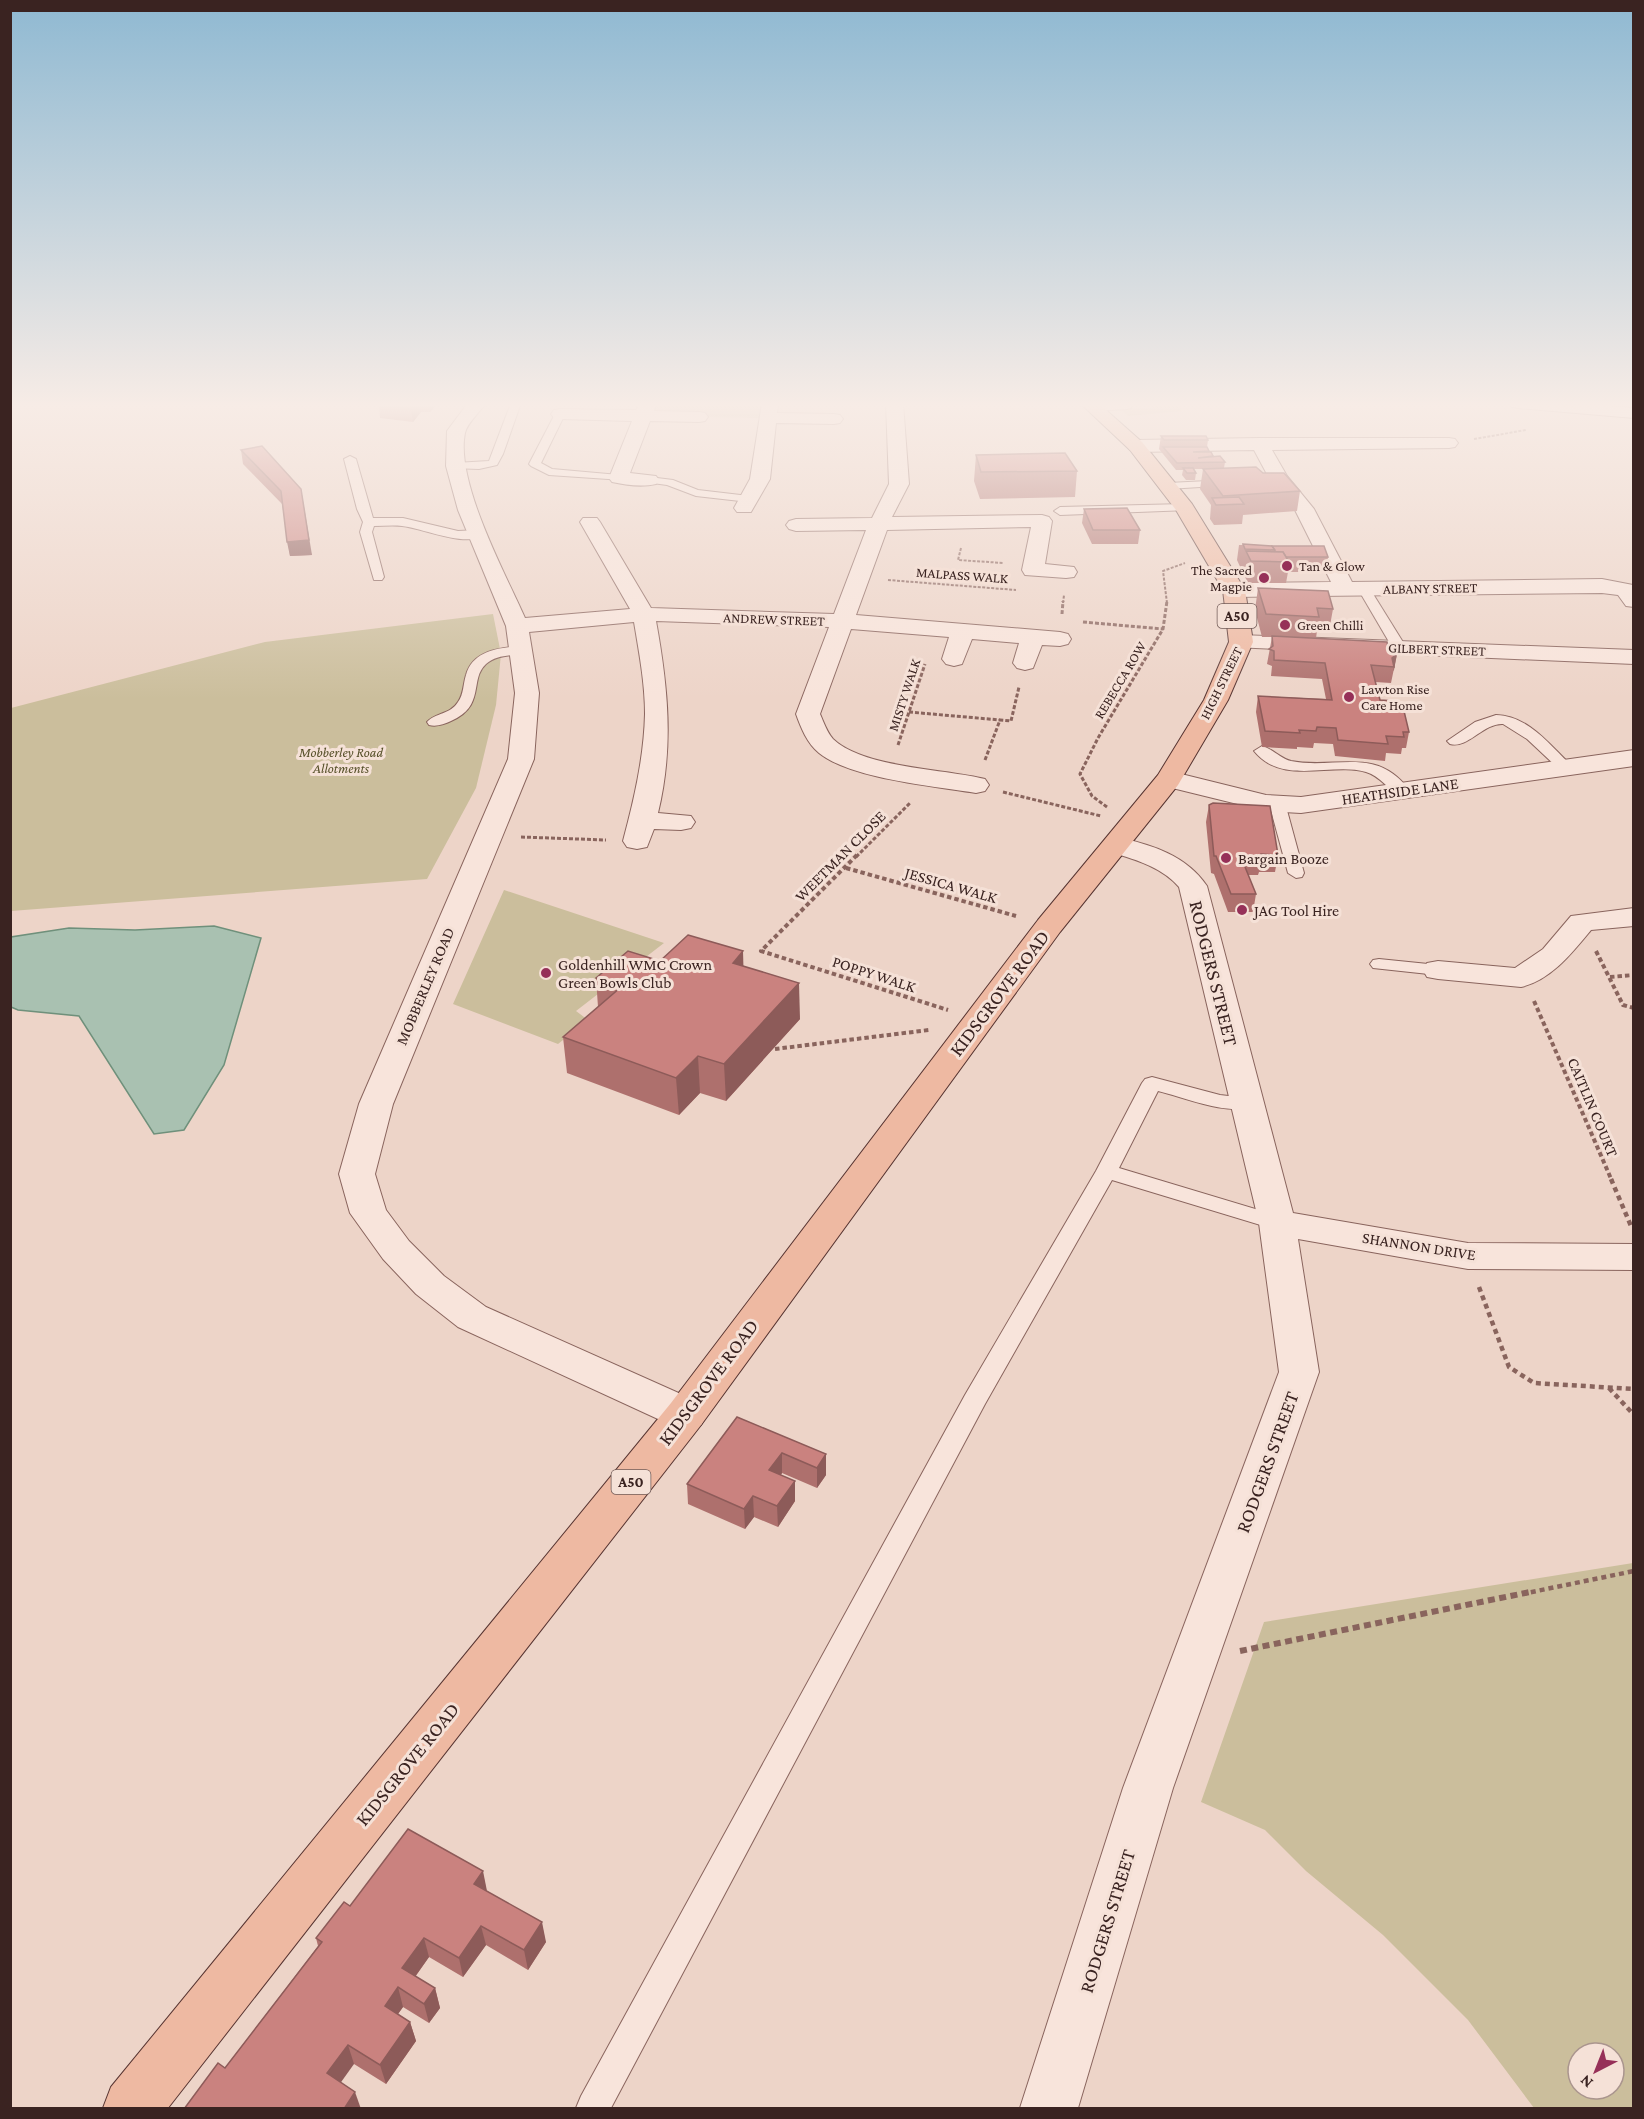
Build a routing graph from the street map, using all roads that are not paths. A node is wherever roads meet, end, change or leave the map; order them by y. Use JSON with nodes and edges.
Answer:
{"nodes":[{"id":1,"x":361,"y":502,"type":"edge"},
{"id":2,"x":466,"y":502,"type":"edge"},
{"id":3,"x":736,"y":502,"type":"edge"},
{"id":4,"x":890,"y":502,"type":"edge"},
{"id":5,"x":1180,"y":502,"type":"edge"},
{"id":6,"x":1298,"y":502,"type":"edge"},
{"id":7,"x":747,"y":504,"type":"edge"},
{"id":8,"x":1185,"y":508,"type":"junction"},
{"id":9,"x":1051,"y":516,"type":"junction"},
{"id":10,"x":369,"y":522,"type":"junction"},
{"id":11,"x":879,"y":523,"type":"junction"},
{"id":12,"x":796,"y":525,"type":"dead end"},
{"id":13,"x":600,"y":526,"type":"dead end"},
{"id":14,"x":479,"y":534,"type":"junction"},
{"id":15,"x":1066,"y":572,"type":"road end"},
{"id":16,"x":378,"y":578,"type":"dead end"},
{"id":17,"x":1354,"y":589,"type":"junction"},
{"id":18,"x":1234,"y":590,"type":"junction"},
{"id":19,"x":1631,"y":594,"type":"edge"},
{"id":20,"x":644,"y":614,"type":"junction"},
{"id":21,"x":841,"y":621,"type":"junction"},
{"id":22,"x":1061,"y":629,"type":"road end"},
{"id":23,"x":963,"y":630,"type":"junction"},
{"id":24,"x":1032,"y":637,"type":"junction"},
{"id":25,"x":519,"y":638,"type":"junction"},
{"id":26,"x":1240,"y":642,"type":"junction"},
{"id":27,"x":1399,"y":647,"type":"junction"},
{"id":28,"x":1634,"y":657,"type":"edge"},
{"id":29,"x":954,"y":659,"type":"dead end"},
{"id":30,"x":1025,"y":663,"type":"road end"},
{"id":31,"x":435,"y":722,"type":"dead end"},
{"id":32,"x":1455,"y":741,"type":"dead end"},
{"id":33,"x":1262,"y":751,"type":"dead end"},
{"id":34,"x":1634,"y":758,"type":"edge"},
{"id":35,"x":1564,"y":766,"type":"junction"},
{"id":36,"x":1169,"y":779,"type":"junction"},
{"id":37,"x":976,"y":785,"type":"road end"},
{"id":38,"x":1401,"y":790,"type":"junction"},
{"id":39,"x":1276,"y":803,"type":"junction"},
{"id":40,"x":681,"y":822,"type":"dead end"},
{"id":41,"x":1124,"y":834,"type":"junction"},
{"id":42,"x":1296,"y":873,"type":"dead end"},
{"id":43,"x":1634,"y":917,"type":"edge"},
{"id":44,"x":1379,"y":964,"type":"dead end"},
{"id":45,"x":1438,"y":970,"type":"joint"},
{"id":46,"x":1247,"y":1103,"type":"junction"},
{"id":47,"x":1107,"y":1171,"type":"junction"},
{"id":48,"x":1277,"y":1223,"type":"junction"},
{"id":49,"x":1634,"y":1257,"type":"edge"},
{"id":50,"x":686,"y":1414,"type":"junction"},
{"id":51,"x":132,"y":2109,"type":"edge"},
{"id":52,"x":593,"y":2109,"type":"edge"},
{"id":53,"x":1049,"y":2109,"type":"edge"}],
"edges":[{"from":1,"to":10,"type":"lane"},
{"from":2,"to":14,"type":"street","name":"MOBBERLEY ROAD"},
{"from":3,"to":7,"type":"lane"},
{"from":4,"to":11,"type":"street"},
{"from":5,"to":8,"type":"main road","name":"HIGH STREET","number":"A50"},
{"from":6,"to":17,"type":"street"},
{"from":8,"to":9,"type":"lane"},
{"from":8,"to":18,"type":"main road","name":"HIGH STREET","number":"A50"},
{"from":9,"to":11,"type":"street"},
{"from":9,"to":15,"type":"street"},
{"from":10,"to":14,"type":"lane"},
{"from":10,"to":16,"type":"lane"},
{"from":11,"to":12,"type":"street"},
{"from":11,"to":21,"type":"street"},
{"from":13,"to":20,"type":"street"},
{"from":14,"to":25,"type":"street","name":"MOBBERLEY ROAD"},
{"from":17,"to":18,"type":"street","name":"ALBANY STREET"},
{"from":17,"to":19,"type":"street","name":"ALBANY STREET"},
{"from":17,"to":27,"type":"lane"},
{"from":18,"to":26,"type":"main road","name":"HIGH STREET","number":"A50"},
{"from":20,"to":21,"type":"street","name":"ANDREW STREET"},
{"from":20,"to":25,"type":"street","name":"ANDREW STREET"},
{"from":20,"to":40,"type":"street"},
{"from":21,"to":23,"type":"street","name":"ANDREW STREET"},
{"from":21,"to":37,"type":"street"},
{"from":22,"to":24,"type":"street","name":"ANDREW STREET"},
{"from":23,"to":24,"type":"street","name":"ANDREW STREET"},
{"from":23,"to":29,"type":"street"},
{"from":24,"to":30,"type":"street"},
{"from":25,"to":31,"type":"lane"},
{"from":25,"to":50,"type":"street","name":"MOBBERLEY ROAD"},
{"from":26,"to":27,"type":"street","name":"GILBERT STREET"},
{"from":26,"to":36,"type":"main road","name":"HIGH STREET","number":"A50"},
{"from":27,"to":28,"type":"street","name":"GILBERT STREET"},
{"from":32,"to":35,"type":"lane"},
{"from":33,"to":38,"type":"lane"},
{"from":34,"to":35,"type":"street","name":"HEATHSIDE LANE"},
{"from":35,"to":38,"type":"street","name":"HEATHSIDE LANE"},
{"from":36,"to":39,"type":"street","name":"HEATHSIDE LANE"},
{"from":36,"to":41,"type":"main road","name":"HIGH STREET","number":"A50"},
{"from":38,"to":39,"type":"street","name":"HEATHSIDE LANE"},
{"from":39,"to":42,"type":"lane"},
{"from":41,"to":46,"type":"street","name":"RODGERS STREET"},
{"from":41,"to":50,"type":"main road","name":"KIDSGROVE ROAD","number":"A50"},
{"from":43,"to":45,"type":"street"},
{"from":44,"to":45,"type":"lane"},
{"from":46,"to":47,"type":"lane"},
{"from":46,"to":48,"type":"street","name":"RODGERS STREET"},
{"from":47,"to":48,"type":"lane"},
{"from":47,"to":52,"type":"lane"},
{"from":48,"to":49,"type":"street","name":"SHANNON DRIVE"},
{"from":48,"to":53,"type":"street","name":"RODGERS STREET"},
{"from":50,"to":51,"type":"main road","name":"KIDSGROVE ROAD","number":"A50"}]}
